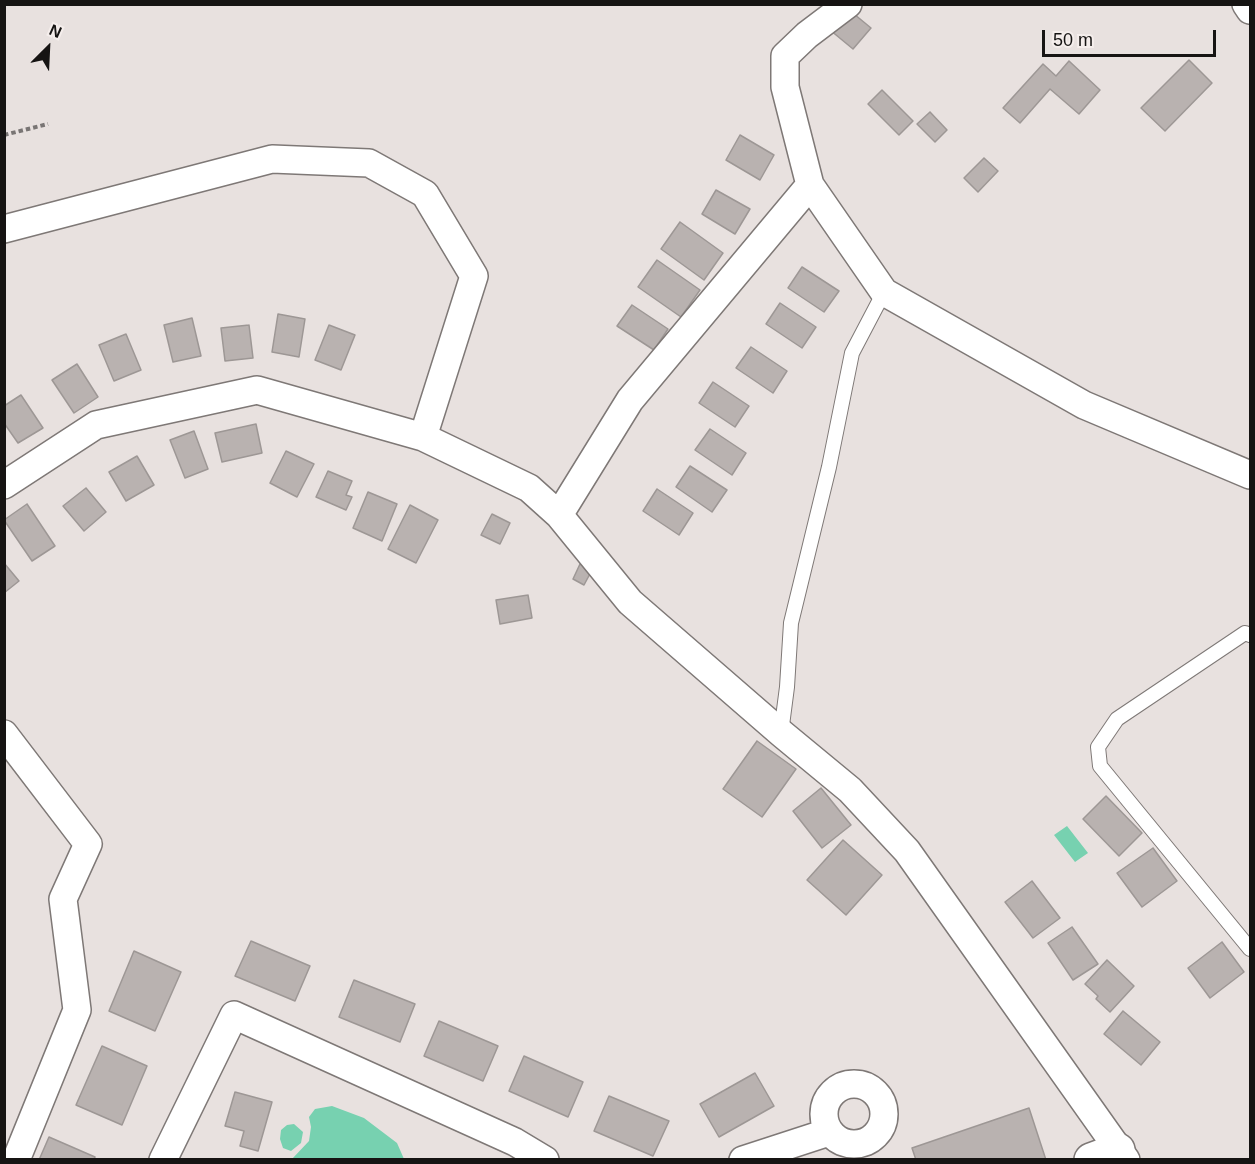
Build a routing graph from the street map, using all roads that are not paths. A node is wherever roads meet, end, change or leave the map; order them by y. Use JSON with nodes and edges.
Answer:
{"nodes":[{"id":1,"x":848,"y":4,"type":"edge"},
{"id":2,"x":1246,"y":4,"type":"edge"},
{"id":3,"x":1251,"y":10,"type":"edge"},
{"id":4,"x":810,"y":185,"type":"junction"},
{"id":5,"x":4,"y":230,"type":"edge"},
{"id":6,"x":884,"y":292,"type":"junction"},
{"id":7,"x":423,"y":436,"type":"junction"},
{"id":8,"x":1251,"y":475,"type":"edge"},
{"id":9,"x":4,"y":485,"type":"edge"},
{"id":10,"x":559,"y":515,"type":"junction"},
{"id":11,"x":1251,"y":634,"type":"edge"},
{"id":12,"x":781,"y":733,"type":"junction"},
{"id":13,"x":4,"y":734,"type":"edge"},
{"id":14,"x":1251,"y":949,"type":"edge"},
{"id":15,"x":829,"y":1132,"type":"dead end"},
{"id":16,"x":1112,"y":1156,"type":"edge"},
{"id":17,"x":16,"y":1160,"type":"edge"},
{"id":18,"x":163,"y":1160,"type":"edge"},
{"id":19,"x":545,"y":1160,"type":"edge"},
{"id":20,"x":743,"y":1160,"type":"edge"}],
"edges":[{"from":1,"to":4,"type":"street"},
{"from":2,"to":3,"type":"street"},
{"from":4,"to":6,"type":"street"},
{"from":4,"to":10,"type":"street"},
{"from":5,"to":7,"type":"street"},
{"from":6,"to":8,"type":"street"},
{"from":6,"to":12,"type":"lane"},
{"from":7,"to":9,"type":"street"},
{"from":7,"to":10,"type":"street"},
{"from":10,"to":12,"type":"street"},
{"from":11,"to":14,"type":"lane"},
{"from":12,"to":16,"type":"street"},
{"from":13,"to":17,"type":"street"},
{"from":15,"to":20,"type":"street"},
{"from":18,"to":19,"type":"street"}]}
